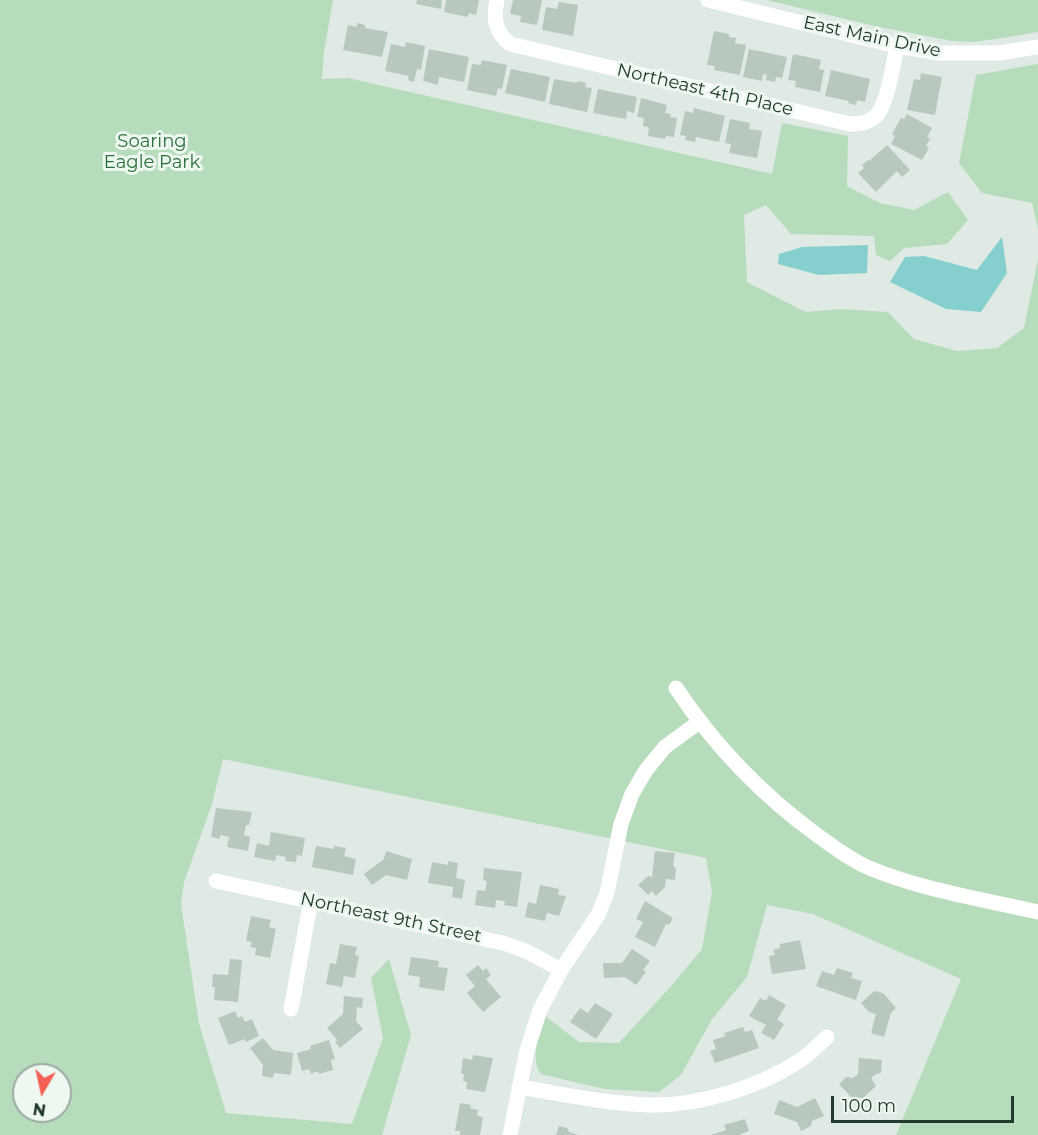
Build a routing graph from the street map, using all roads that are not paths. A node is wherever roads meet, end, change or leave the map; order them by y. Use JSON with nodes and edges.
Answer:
{"nodes":[{"id":1,"x":497,"y":0,"type":"edge"},
{"id":2,"x":708,"y":0,"type":"edge"},
{"id":3,"x":897,"y":46,"type":"junction"},
{"id":4,"x":1038,"y":47,"type":"edge"},
{"id":5,"x":676,"y":688,"type":"dead end"},
{"id":6,"x":699,"y":722,"type":"junction"},
{"id":7,"x":216,"y":881,"type":"dead end"},
{"id":8,"x":311,"y":900,"type":"junction"},
{"id":9,"x":1038,"y":912,"type":"edge"},
{"id":10,"x":561,"y":970,"type":"junction"},
{"id":11,"x":291,"y":1009,"type":"dead end"},
{"id":12,"x":827,"y":1037,"type":"dead end"},
{"id":13,"x":519,"y":1087,"type":"junction"},
{"id":14,"x":510,"y":1135,"type":"edge"}],
"edges":[{"from":1,"to":3,"type":"street","name":"Northeast 4th Place"},
{"from":2,"to":3,"type":"street","name":"East Main Drive"},
{"from":3,"to":4,"type":"street","name":"East Main Drive"},
{"from":5,"to":6,"type":"street"},
{"from":6,"to":9,"type":"street"},
{"from":6,"to":10,"type":"street"},
{"from":7,"to":8,"type":"street","name":"Northeast 9th Street"},
{"from":8,"to":10,"type":"street","name":"Northeast 9th Street"},
{"from":8,"to":11,"type":"street"},
{"from":10,"to":13,"type":"street"},
{"from":12,"to":13,"type":"street"},
{"from":13,"to":14,"type":"street"}]}
